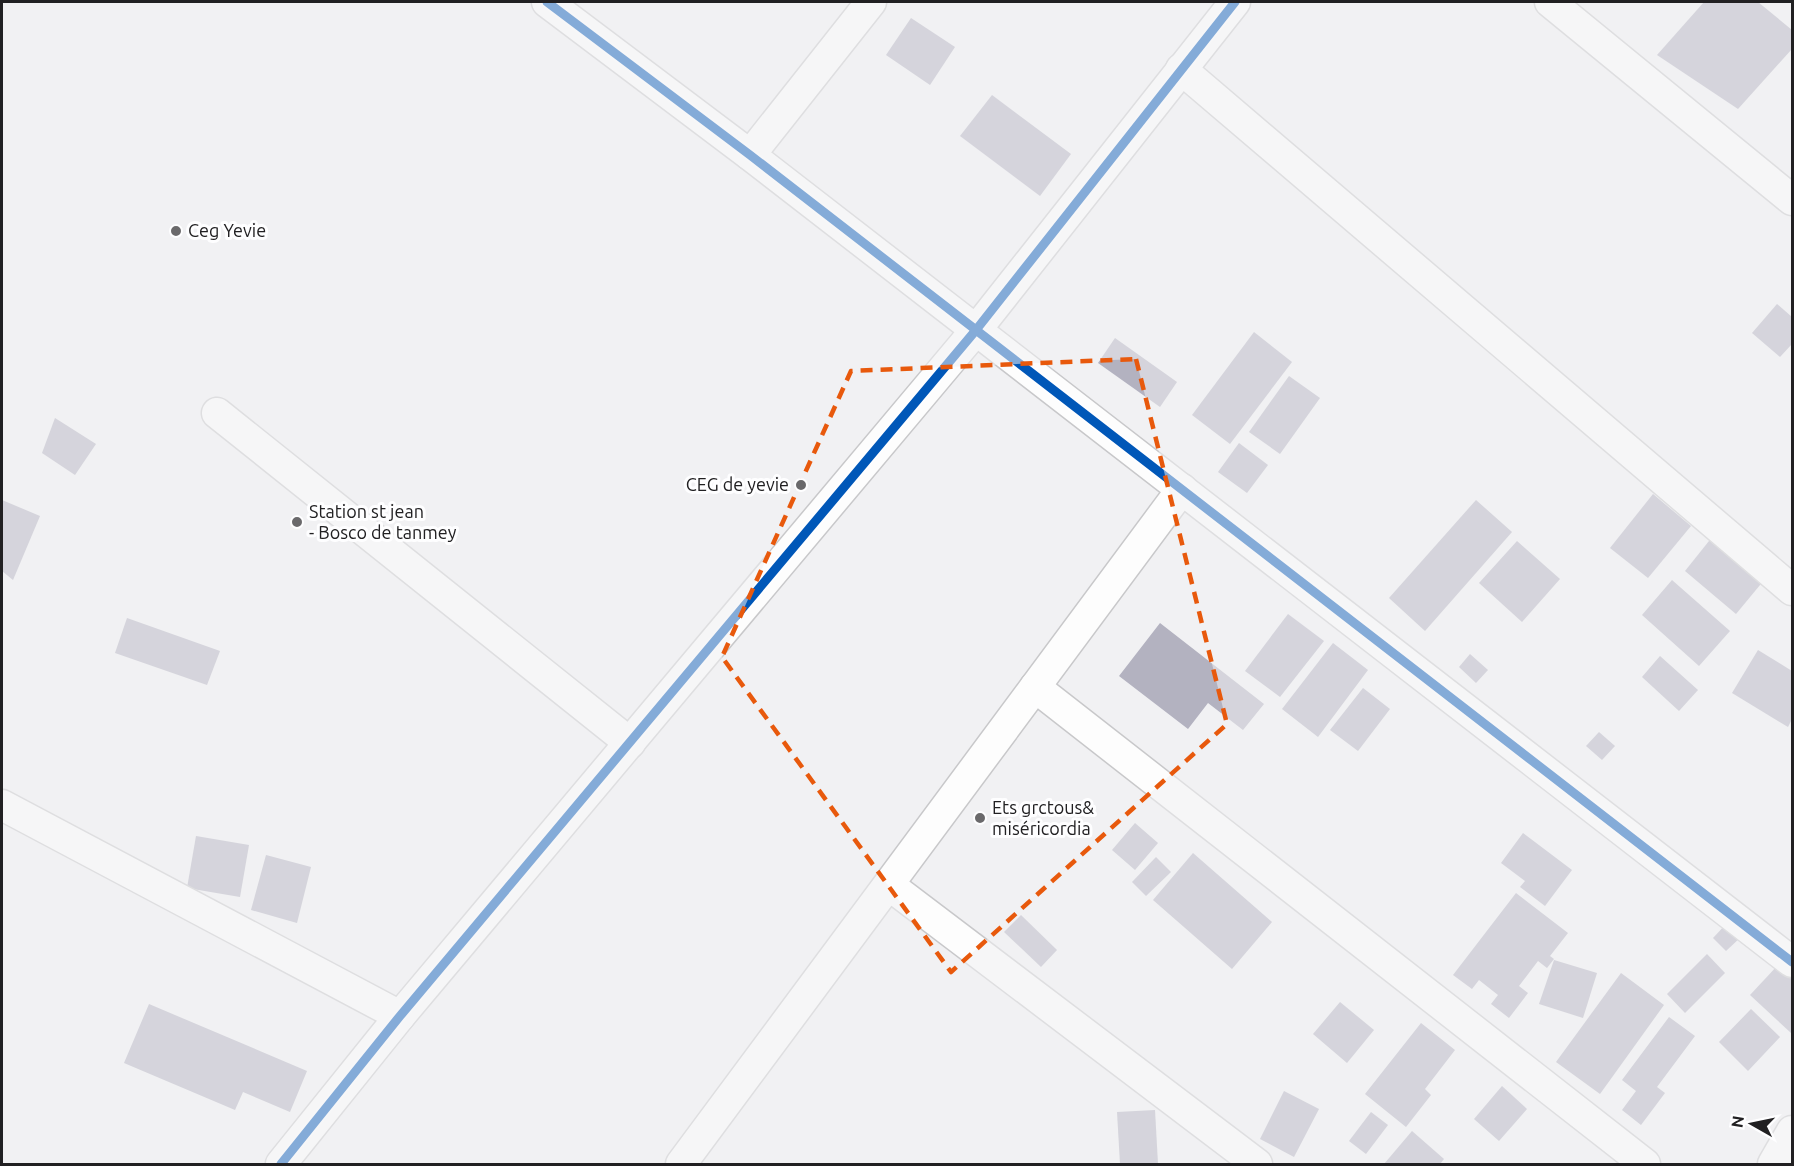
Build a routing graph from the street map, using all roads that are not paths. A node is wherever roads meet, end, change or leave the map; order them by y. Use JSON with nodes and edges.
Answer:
{"nodes":[{"id":1,"x":548,"y":2,"type":"edge"},
{"id":2,"x":871,"y":2,"type":"edge"},
{"id":3,"x":1234,"y":2,"type":"edge"},
{"id":4,"x":1550,"y":2,"type":"edge"},
{"id":5,"x":1181,"y":69,"type":"junction"},
{"id":6,"x":750,"y":155,"type":"junction"},
{"id":7,"x":1792,"y":200,"type":"edge"},
{"id":8,"x":976,"y":330,"type":"junction"},
{"id":9,"x":217,"y":413,"type":"dead end"},
{"id":10,"x":1182,"y":489,"type":"junction"},
{"id":11,"x":1792,"y":590,"type":"edge"},
{"id":12,"x":1035,"y":687,"type":"junction"},
{"id":13,"x":630,"y":743,"type":"junction"},
{"id":14,"x":2,"y":805,"type":"edge"},
{"id":15,"x":889,"y":885,"type":"junction"},
{"id":16,"x":1792,"y":962,"type":"edge"},
{"id":17,"x":400,"y":1016,"type":"junction"},
{"id":18,"x":1792,"y":1131,"type":"edge"},
{"id":19,"x":281,"y":1164,"type":"edge"},
{"id":20,"x":681,"y":1164,"type":"edge"},
{"id":21,"x":1257,"y":1164,"type":"edge"},
{"id":22,"x":1645,"y":1164,"type":"edge"},
{"id":23,"x":1773,"y":1164,"type":"edge"}],
"edges":[{"from":1,"to":6,"type":"street"},
{"from":2,"to":6,"type":"street"},
{"from":3,"to":5,"type":"street"},
{"from":4,"to":7,"type":"street"},
{"from":5,"to":8,"type":"street"},
{"from":5,"to":11,"type":"street"},
{"from":6,"to":8,"type":"street"},
{"from":8,"to":10,"type":"street"},
{"from":8,"to":13,"type":"street"},
{"from":9,"to":13,"type":"street"},
{"from":10,"to":12,"type":"street"},
{"from":10,"to":16,"type":"street"},
{"from":12,"to":15,"type":"street"},
{"from":12,"to":22,"type":"street"},
{"from":13,"to":17,"type":"street"},
{"from":14,"to":17,"type":"street"},
{"from":15,"to":20,"type":"street"},
{"from":15,"to":21,"type":"street"},
{"from":17,"to":19,"type":"street"},
{"from":18,"to":23,"type":"street"}]}
